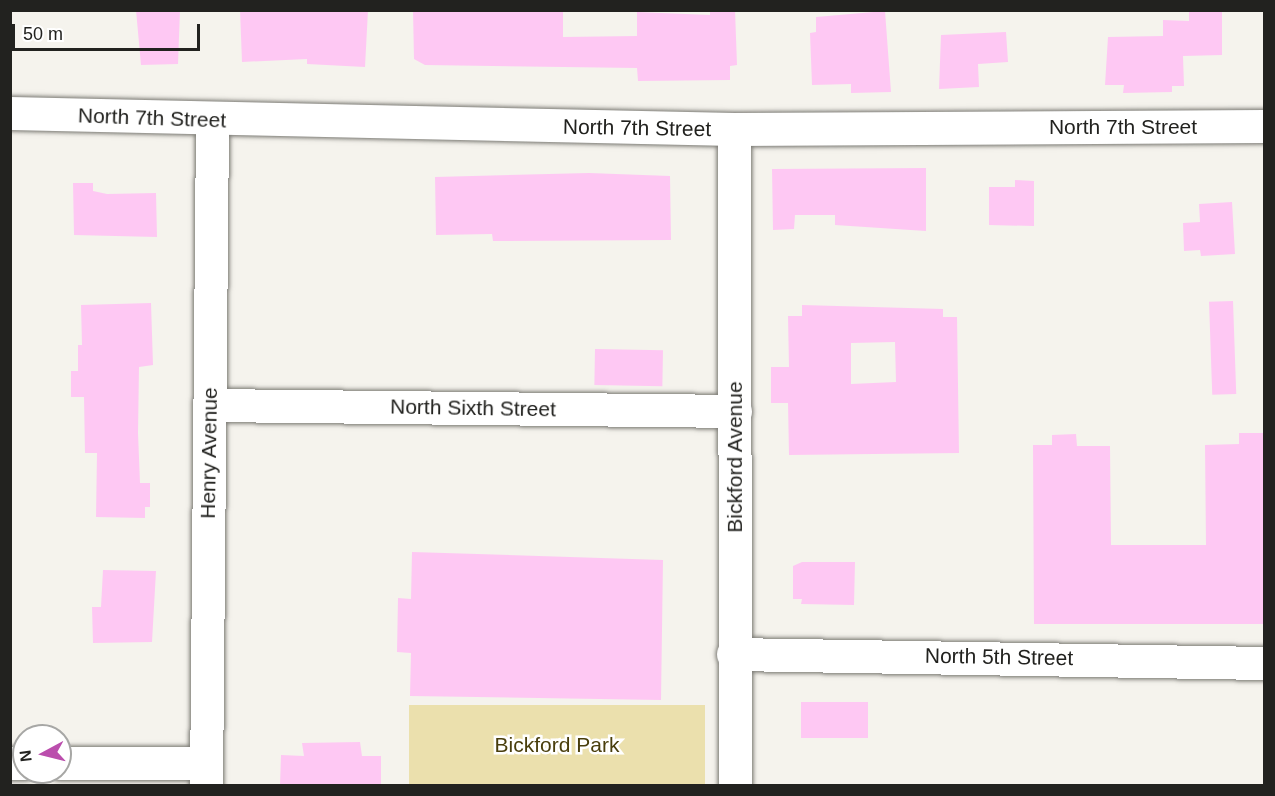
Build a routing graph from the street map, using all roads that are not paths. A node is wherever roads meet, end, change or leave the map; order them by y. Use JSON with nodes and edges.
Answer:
{"nodes":[{"id":1,"x":10,"y":113,"type":"edge"},
{"id":2,"x":212,"y":121,"type":"junction"},
{"id":3,"x":1264,"y":126,"type":"edge"},
{"id":4,"x":734,"y":129,"type":"junction"},
{"id":5,"x":210,"y":405,"type":"junction"},
{"id":6,"x":735,"y":411,"type":"junction"},
{"id":7,"x":733,"y":654,"type":"junction"},
{"id":8,"x":1264,"y":663,"type":"edge"},
{"id":9,"x":72,"y":764,"type":"edge"},
{"id":10,"x":206,"y":774,"type":"edge"},
{"id":11,"x":735,"y":786,"type":"edge"}],
"edges":[{"from":1,"to":2,"type":"street","name":"North 7th Street"},
{"from":2,"to":4,"type":"street","name":"North 7th Street"},
{"from":2,"to":5,"type":"street","name":"Henry Avenue"},
{"from":3,"to":4,"type":"street","name":"North 7th Street"},
{"from":4,"to":6,"type":"street","name":"Bickford Avenue"},
{"from":5,"to":6,"type":"street","name":"North Sixth Street"},
{"from":5,"to":10,"type":"street","name":"Henry Avenue"},
{"from":6,"to":7,"type":"street","name":"Bickford Avenue"},
{"from":7,"to":8,"type":"street","name":"North 5th Street"},
{"from":7,"to":11,"type":"street","name":"Bickford Avenue"},
{"from":9,"to":10,"type":"street"}]}
